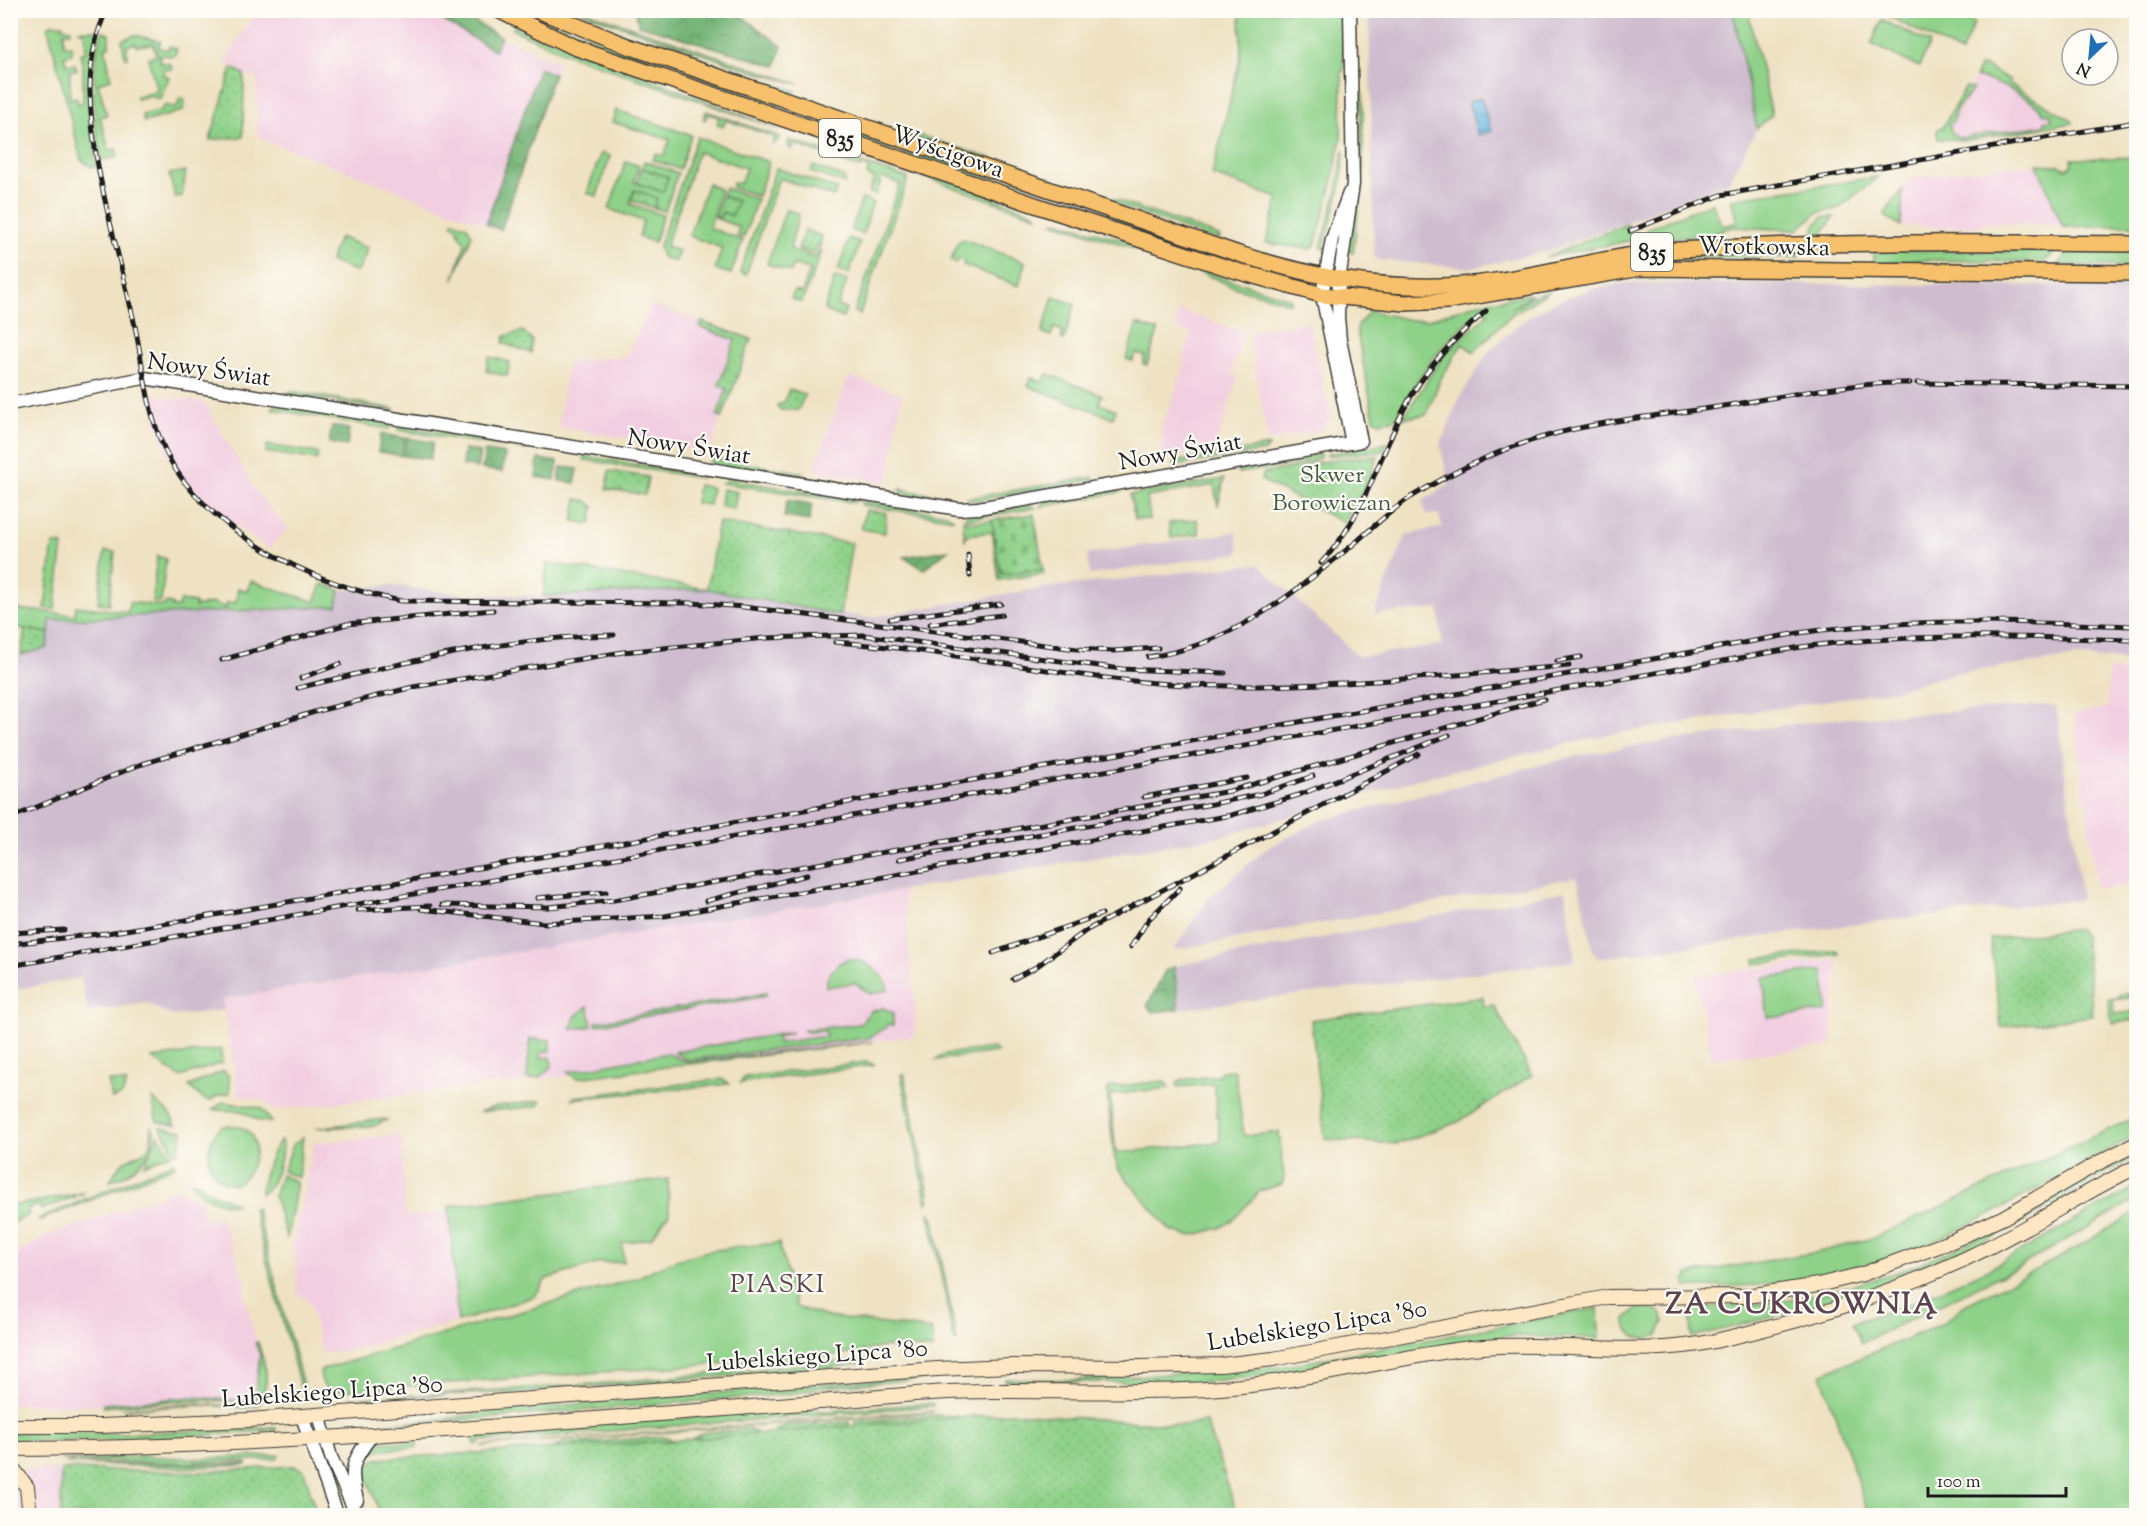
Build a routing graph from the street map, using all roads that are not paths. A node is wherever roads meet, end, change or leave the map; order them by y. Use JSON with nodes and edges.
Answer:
{"nodes":[{"id":1,"x":498,"y":10,"type":"edge"},
{"id":2,"x":537,"y":10,"type":"edge"},
{"id":3,"x":1350,"y":10,"type":"edge"},
{"id":4,"x":2136,"y":244,"type":"edge"},
{"id":5,"x":2136,"y":273,"type":"edge"},
{"id":6,"x":1331,"y":279,"type":"junction"},
{"id":7,"x":1322,"y":295,"type":"junction"},
{"id":8,"x":1338,"y":297,"type":"junction"},
{"id":9,"x":10,"y":404,"type":"edge"},
{"id":10,"x":1357,"y":442,"type":"junction"},
{"id":11,"x":2136,"y":1144,"type":"edge"},
{"id":12,"x":2136,"y":1167,"type":"edge"},
{"id":13,"x":319,"y":1415,"type":"junction"},
{"id":14,"x":302,"y":1417,"type":"junction"},
{"id":15,"x":10,"y":1426,"type":"edge"},
{"id":16,"x":372,"y":1435,"type":"junction"},
{"id":17,"x":326,"y":1438,"type":"junction"},
{"id":18,"x":309,"y":1439,"type":"junction"},
{"id":19,"x":10,"y":1449,"type":"edge"},
{"id":20,"x":10,"y":1465,"type":"edge"},
{"id":21,"x":30,"y":1515,"type":"edge"},
{"id":22,"x":338,"y":1515,"type":"edge"},
{"id":23,"x":357,"y":1515,"type":"edge"},
{"id":24,"x":361,"y":1515,"type":"edge"}],
"edges":[{"from":1,"to":7,"type":"main road","name":"Wyścigowa","number":"835"},
{"from":2,"to":6,"type":"main road","name":"Wyścigowa","number":"835"},
{"from":3,"to":6,"type":"street"},
{"from":4,"to":6,"type":"main road","name":"Wrotkowska","number":"835"},
{"from":5,"to":8,"type":"main road","name":"Wrotkowska","number":"835"},
{"from":6,"to":7,"type":"street"},
{"from":6,"to":8,"type":"street"},
{"from":7,"to":8,"type":"main road","name":"Wrotkowska","number":"835"},
{"from":7,"to":10,"type":"street"},
{"from":8,"to":10,"type":"street"},
{"from":9,"to":10,"type":"street","name":"Nowy Świat"},
{"from":11,"to":13,"type":"main road","name":"Lubelskiego Lipca '80"},
{"from":12,"to":16,"type":"main road","name":"Lubelskiego Lipca '80"},
{"from":13,"to":14,"type":"main road","name":"Lubelskiego Lipca '80"},
{"from":13,"to":17,"type":"street"},
{"from":14,"to":15,"type":"main road","name":"Lubelskiego Lipca '80"},
{"from":14,"to":18,"type":"street"},
{"from":16,"to":17,"type":"main road","name":"Lubelskiego Lipca '80"},
{"from":16,"to":24,"type":"street"},
{"from":17,"to":18,"type":"main road","name":"Lubelskiego Lipca '80"},
{"from":17,"to":23,"type":"street"},
{"from":18,"to":19,"type":"main road","name":"Lubelskiego Lipca '80"},
{"from":18,"to":22,"type":"street"},
{"from":20,"to":21,"type":"main road"}]}
